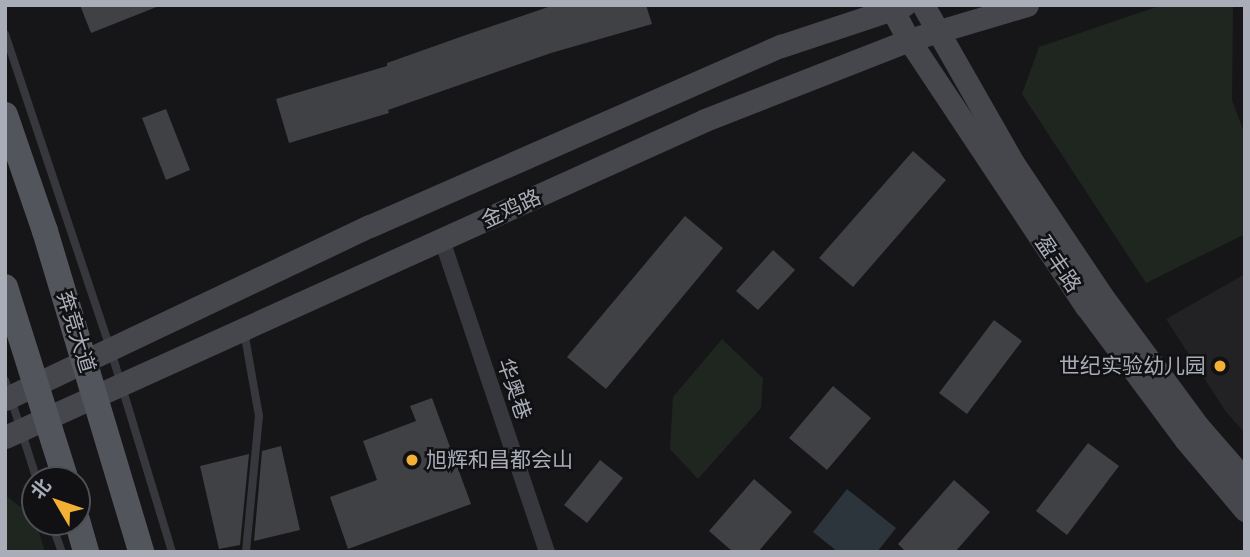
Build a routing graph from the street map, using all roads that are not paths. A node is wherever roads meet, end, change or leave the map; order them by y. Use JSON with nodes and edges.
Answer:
{"nodes":[{"id":1,"x":923,"y":5,"type":"edge"},
{"id":2,"x":1027,"y":5,"type":"edge"},
{"id":3,"x":895,"y":6,"type":"edge"},
{"id":4,"x":937,"y":32,"type":"junction"},
{"id":5,"x":5,"y":34,"type":"edge"},
{"id":6,"x":909,"y":40,"type":"junction"},
{"id":7,"x":5,"y":115,"type":"edge"},
{"id":8,"x":442,"y":240,"type":"junction"},
{"id":9,"x":5,"y":287,"type":"edge"},
{"id":10,"x":244,"y":331,"type":"junction"},
{"id":11,"x":111,"y":351,"type":"junction"},
{"id":12,"x":85,"y":363,"type":"junction"},
{"id":13,"x":35,"y":386,"type":"junction"},
{"id":14,"x":120,"y":387,"type":"junction"},
{"id":15,"x":7,"y":392,"type":"edge"},
{"id":16,"x":96,"y":398,"type":"junction"},
{"id":17,"x":48,"y":418,"type":"junction"},
{"id":18,"x":13,"y":434,"type":"edge"},
{"id":19,"x":30,"y":466,"type":"edge"},
{"id":20,"x":61,"y":466,"type":"edge"},
{"id":21,"x":1245,"y":480,"type":"edge"},
{"id":22,"x":1245,"y":510,"type":"edge"},
{"id":23,"x":142,"y":552,"type":"edge"},
{"id":24,"x":172,"y":552,"type":"edge"},
{"id":25,"x":246,"y":552,"type":"edge"},
{"id":26,"x":547,"y":552,"type":"edge"}],
"edges":[{"from":1,"to":4,"type":"main road","name":"盈丰路"},
{"from":2,"to":4,"type":"main road","name":"金鸡路"},
{"from":3,"to":6,"type":"main road","name":"盈丰路"},
{"from":3,"to":11,"type":"main road","name":"金鸡路"},
{"from":4,"to":6,"type":"main road","name":"金鸡路"},
{"from":4,"to":21,"type":"main road","name":"盈丰路"},
{"from":5,"to":11,"type":"lane"},
{"from":6,"to":8,"type":"main road","name":"金鸡路"},
{"from":6,"to":22,"type":"main road","name":"盈丰路"},
{"from":7,"to":12,"type":"main road","name":"奔竞大道"},
{"from":8,"to":10,"type":"main road","name":"金鸡路"},
{"from":8,"to":26,"type":"street","name":"华奥巷"},
{"from":9,"to":13,"type":"main road"},
{"from":10,"to":14,"type":"main road","name":"金鸡路"},
{"from":10,"to":25,"type":"lane"},
{"from":11,"to":12,"type":"main road","name":"金鸡路"},
{"from":11,"to":14,"type":"lane"},
{"from":12,"to":13,"type":"main road","name":"金鸡路"},
{"from":12,"to":16,"type":"main road","name":"奔竞大道"},
{"from":13,"to":15,"type":"main road","name":"金鸡路"},
{"from":13,"to":17,"type":"main road"},
{"from":14,"to":16,"type":"main road","name":"金鸡路"},
{"from":14,"to":24,"type":"lane"},
{"from":15,"to":18,"type":"lane"},
{"from":16,"to":17,"type":"main road","name":"金鸡路"},
{"from":16,"to":23,"type":"main road","name":"奔竞大道"},
{"from":17,"to":18,"type":"main road","name":"金鸡路"},
{"from":17,"to":20,"type":"main road"},
{"from":18,"to":19,"type":"lane"}]}
